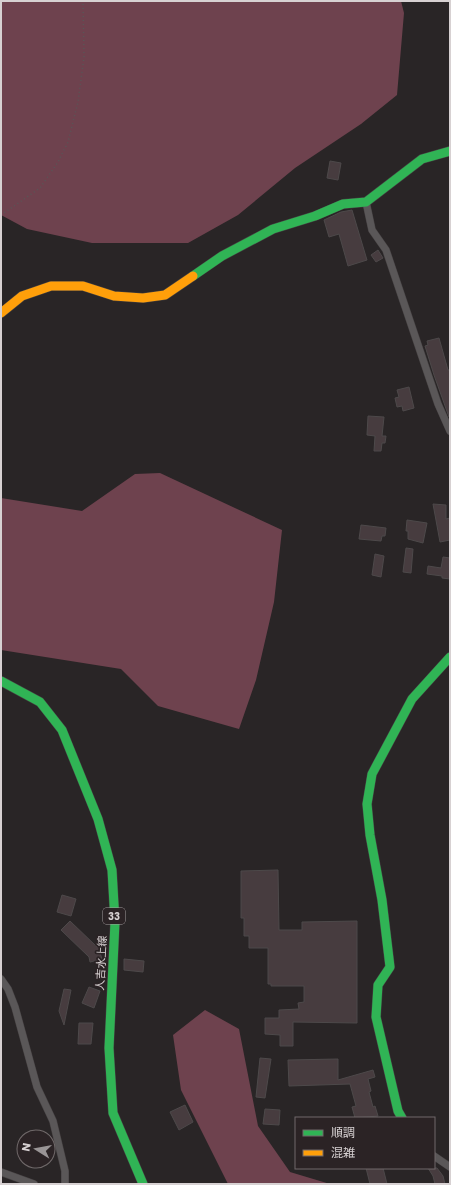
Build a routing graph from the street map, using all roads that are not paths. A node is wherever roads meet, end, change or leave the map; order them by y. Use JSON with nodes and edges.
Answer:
{"nodes":[{"id":1,"x":450,"y":151,"type":"edge"},
{"id":2,"x":366,"y":202,"type":"junction"},
{"id":3,"x":1,"y":313,"type":"edge"},
{"id":4,"x":450,"y":431,"type":"edge"},
{"id":5,"x":450,"y":657,"type":"edge"},
{"id":6,"x":1,"y":681,"type":"edge"},
{"id":7,"x":1,"y":979,"type":"edge"},
{"id":8,"x":401,"y":1117,"type":"edge"},
{"id":9,"x":435,"y":1157,"type":"edge"},
{"id":10,"x":450,"y":1167,"type":"edge"},
{"id":11,"x":1,"y":1172,"type":"edge"},
{"id":12,"x":34,"y":1184,"type":"edge"},
{"id":13,"x":65,"y":1184,"type":"edge"},
{"id":14,"x":144,"y":1184,"type":"edge"}],
"edges":[{"from":1,"to":2,"type":"street"},
{"from":2,"to":3,"type":"street"},
{"from":2,"to":4,"type":"street"},
{"from":5,"to":8,"type":"street"},
{"from":6,"to":14,"type":"street","name":"人吉水上線","number":"33"},
{"from":7,"to":13,"type":"street"},
{"from":9,"to":10,"type":"street"},
{"from":11,"to":12,"type":"street"}]}
